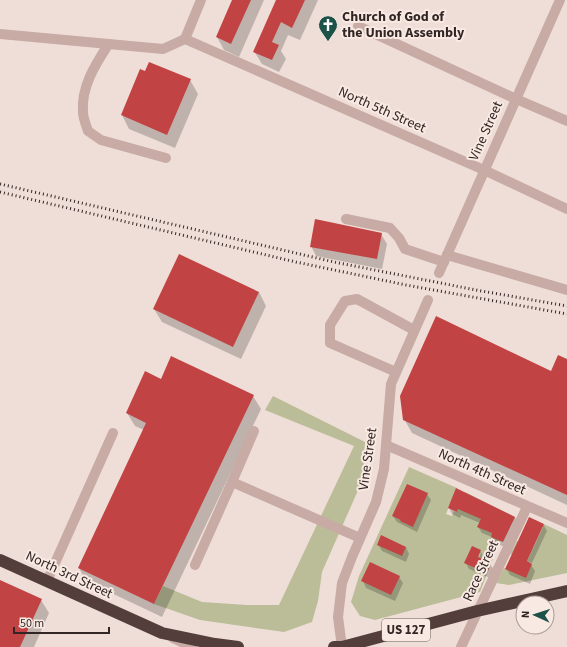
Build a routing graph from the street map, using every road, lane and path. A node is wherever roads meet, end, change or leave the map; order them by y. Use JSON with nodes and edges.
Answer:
{"nodes":[{"id":1,"x":201,"y":0,"type":"edge"},
{"id":2,"x":560,"y":0,"type":"edge"},
{"id":3,"x":358,"y":26,"type":"dead end"},
{"id":4,"x":0,"y":34,"type":"edge"},
{"id":5,"x":185,"y":39,"type":"junction"},
{"id":6,"x":108,"y":45,"type":"junction"},
{"id":7,"x":516,"y":99,"type":"junction"},
{"id":8,"x":567,"y":122,"type":"edge"},
{"id":9,"x":166,"y":158,"type":"dead end"},
{"id":10,"x":484,"y":170,"type":"junction"},
{"id":11,"x":567,"y":209,"type":"edge"},
{"id":12,"x":346,"y":219,"type":"dead end"},
{"id":13,"x":445,"y":259,"type":"junction"},
{"id":14,"x":439,"y":273,"type":"dead end"},
{"id":15,"x":567,"y":290,"type":"edge"},
{"id":16,"x":428,"y":300,"type":"dead end"},
{"id":17,"x":414,"y":330,"type":"junction"},
{"id":18,"x":396,"y":372,"type":"junction"},
{"id":19,"x":254,"y":431,"type":"dead end"},
{"id":20,"x":113,"y":433,"type":"dead end"},
{"id":21,"x":386,"y":445,"type":"junction"},
{"id":22,"x":232,"y":482,"type":"junction"},
{"id":23,"x":527,"y":507,"type":"junction"},
{"id":24,"x":567,"y":524,"type":"edge"},
{"id":25,"x":360,"y":538,"type":"junction"},
{"id":26,"x":0,"y":560,"type":"edge"},
{"id":27,"x":195,"y":565,"type":"dead end"},
{"id":28,"x":47,"y":581,"type":"junction"},
{"id":29,"x":567,"y":591,"type":"edge"},
{"id":30,"x":477,"y":611,"type":"junction"},
{"id":31,"x":162,"y":633,"type":"junction"},
{"id":32,"x":192,"y":647,"type":"edge"},
{"id":33,"x":238,"y":647,"type":"edge"},
{"id":34,"x":334,"y":647,"type":"edge"},
{"id":35,"x":342,"y":647,"type":"edge"},
{"id":36,"x":461,"y":647,"type":"edge"}],
"edges":[{"from":1,"to":5,"type":"street"},
{"from":2,"to":7,"type":"street","name":"Vine Street"},
{"from":3,"to":7,"type":"street"},
{"from":4,"to":6,"type":"street"},
{"from":5,"to":6,"type":"street"},
{"from":5,"to":10,"type":"street","name":"North 5th Street"},
{"from":6,"to":9,"type":"street"},
{"from":7,"to":8,"type":"street"},
{"from":7,"to":10,"type":"street","name":"Vine Street"},
{"from":10,"to":11,"type":"street","name":"North 5th Street"},
{"from":10,"to":13,"type":"street","name":"Vine Street"},
{"from":12,"to":13,"type":"street"},
{"from":13,"to":14,"type":"street","name":"Vine Street"},
{"from":13,"to":15,"type":"street"},
{"from":16,"to":17,"type":"street","name":"Vine Street"},
{"from":17,"to":18,"type":"street","name":"Vine Street"},
{"from":17,"to":18,"type":"street"},
{"from":18,"to":21,"type":"street","name":"Vine Street"},
{"from":19,"to":22,"type":"street"},
{"from":20,"to":28,"type":"street"},
{"from":21,"to":23,"type":"street","name":"North 4th Street"},
{"from":21,"to":25,"type":"street","name":"Vine Street"},
{"from":22,"to":25,"type":"street"},
{"from":22,"to":27,"type":"street"},
{"from":23,"to":24,"type":"street","name":"North 4th Street"},
{"from":23,"to":30,"type":"street","name":"Race Street"},
{"from":25,"to":35,"type":"street","name":"Vine Street"},
{"from":26,"to":28,"type":"highway","name":"North 3rd Street"},
{"from":28,"to":31,"type":"highway","name":"North 3rd Street"},
{"from":29,"to":30,"type":"highway","number":"US 127"},
{"from":30,"to":35,"type":"highway","number":"US 127"},
{"from":30,"to":36,"type":"street","name":"Race Street"},
{"from":31,"to":32,"type":"street","name":"North 3rd Street"},
{"from":31,"to":33,"type":"highway"},
{"from":34,"to":35,"type":"highway","number":"US 127"}]}
